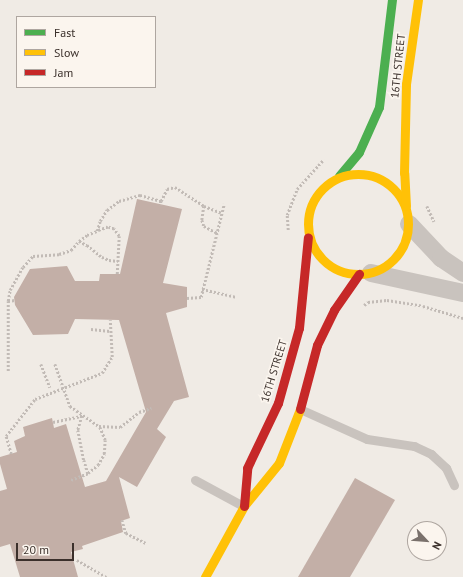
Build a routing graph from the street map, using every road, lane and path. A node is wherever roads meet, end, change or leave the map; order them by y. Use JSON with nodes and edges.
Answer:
{"nodes":[{"id":1,"x":392,"y":0,"type":"edge"},
{"id":2,"x":418,"y":0,"type":"edge"},
{"id":3,"x":338,"y":176,"type":"junction"},
{"id":4,"x":426,"y":199,"type":"dead end"},
{"id":5,"x":161,"y":201,"type":"junction"},
{"id":6,"x":224,"y":204,"type":"dead end"},
{"id":7,"x":161,"y":205,"type":"dead end"},
{"id":8,"x":204,"y":206,"type":"junction"},
{"id":9,"x":222,"y":213,"type":"junction"},
{"id":10,"x":407,"y":216,"type":"junction"},
{"id":11,"x":436,"y":225,"type":"dead end"},
{"id":12,"x":97,"y":231,"type":"junction"},
{"id":13,"x":217,"y":233,"type":"junction"},
{"id":14,"x":308,"y":237,"type":"junction"},
{"id":15,"x":79,"y":241,"type":"junction"},
{"id":16,"x":118,"y":261,"type":"junction"},
{"id":17,"x":365,"y":273,"type":"junction"},
{"id":18,"x":463,"y":273,"type":"edge"},
{"id":19,"x":117,"y":274,"type":"dead end"},
{"id":20,"x":202,"y":289,"type":"junction"},
{"id":21,"x":463,"y":293,"type":"edge"},
{"id":22,"x":236,"y":297,"type":"dead end"},
{"id":23,"x":186,"y":298,"type":"dead end"},
{"id":24,"x":14,"y":300,"type":"dead end"},
{"id":25,"x":8,"y":301,"type":"junction"},
{"id":26,"x":362,"y":307,"type":"dead end"},
{"id":27,"x":463,"y":318,"type":"edge"},
{"id":28,"x":110,"y":320,"type":"dead end"},
{"id":29,"x":91,"y":329,"type":"dead end"},
{"id":30,"x":110,"y":331,"type":"junction"},
{"id":31,"x":41,"y":364,"type":"dead end"},
{"id":32,"x":55,"y":364,"type":"dead end"},
{"id":33,"x":8,"y":371,"type":"dead end"},
{"id":34,"x":50,"y":387,"type":"dead end"},
{"id":35,"x":63,"y":389,"type":"junction"},
{"id":36,"x":151,"y":408,"type":"dead end"},
{"id":37,"x":300,"y":409,"type":"junction"},
{"id":38,"x":82,"y":416,"type":"junction"},
{"id":39,"x":53,"y":422,"type":"dead end"},
{"id":40,"x":99,"y":426,"type":"junction"},
{"id":41,"x":11,"y":454,"type":"dead end"},
{"id":42,"x":88,"y":473,"type":"junction"},
{"id":43,"x":71,"y":480,"type":"dead end"},
{"id":44,"x":195,"y":480,"type":"dead end"},
{"id":45,"x":454,"y":484,"type":"dead end"},
{"id":46,"x":244,"y":506,"type":"junction"},
{"id":47,"x":122,"y":520,"type":"dead end"},
{"id":48,"x":146,"y":543,"type":"dead end"},
{"id":49,"x":77,"y":560,"type":"dead end"},
{"id":50,"x":107,"y":577,"type":"edge"},
{"id":51,"x":205,"y":577,"type":"edge"}],
"edges":[{"from":1,"to":3,"type":"street","name":"16TH STREET"},
{"from":2,"to":10,"type":"street","name":"16TH STREET"},
{"from":3,"to":10,"type":"street","name":"16TH STREET"},
{"from":3,"to":14,"type":"street","name":"16TH STREET"},
{"from":4,"to":11,"type":"path"},
{"from":5,"to":7,"type":"path"},
{"from":5,"to":8,"type":"path"},
{"from":5,"to":12,"type":"path"},
{"from":6,"to":9,"type":"path"},
{"from":8,"to":9,"type":"path"},
{"from":8,"to":13,"type":"path"},
{"from":9,"to":13,"type":"path"},
{"from":10,"to":17,"type":"street","name":"16TH STREET"},
{"from":10,"to":18,"type":"street"},
{"from":12,"to":15,"type":"path"},
{"from":12,"to":16,"type":"path"},
{"from":13,"to":20,"type":"path"},
{"from":14,"to":17,"type":"street","name":"16TH STREET"},
{"from":14,"to":46,"type":"street","name":"16TH STREET"},
{"from":15,"to":16,"type":"path"},
{"from":15,"to":25,"type":"path"},
{"from":16,"to":19,"type":"path"},
{"from":17,"to":21,"type":"street"},
{"from":17,"to":37,"type":"street","name":"16TH STREET"},
{"from":20,"to":22,"type":"path"},
{"from":20,"to":23,"type":"path"},
{"from":24,"to":25,"type":"path"},
{"from":25,"to":33,"type":"path"},
{"from":26,"to":27,"type":"path"},
{"from":28,"to":30,"type":"path"},
{"from":29,"to":30,"type":"path"},
{"from":30,"to":35,"type":"path"},
{"from":31,"to":34,"type":"path"},
{"from":32,"to":35,"type":"path"},
{"from":35,"to":38,"type":"path"},
{"from":35,"to":41,"type":"path"},
{"from":36,"to":40,"type":"path"},
{"from":37,"to":45,"type":"lane"},
{"from":37,"to":46,"type":"street","name":"16TH STREET"},
{"from":38,"to":39,"type":"path"},
{"from":38,"to":40,"type":"path"},
{"from":38,"to":42,"type":"path"},
{"from":40,"to":42,"type":"path"},
{"from":42,"to":43,"type":"path"},
{"from":44,"to":46,"type":"lane"},
{"from":46,"to":51,"type":"street","name":"16TH STREET"},
{"from":47,"to":48,"type":"path"},
{"from":49,"to":50,"type":"path"}]}
